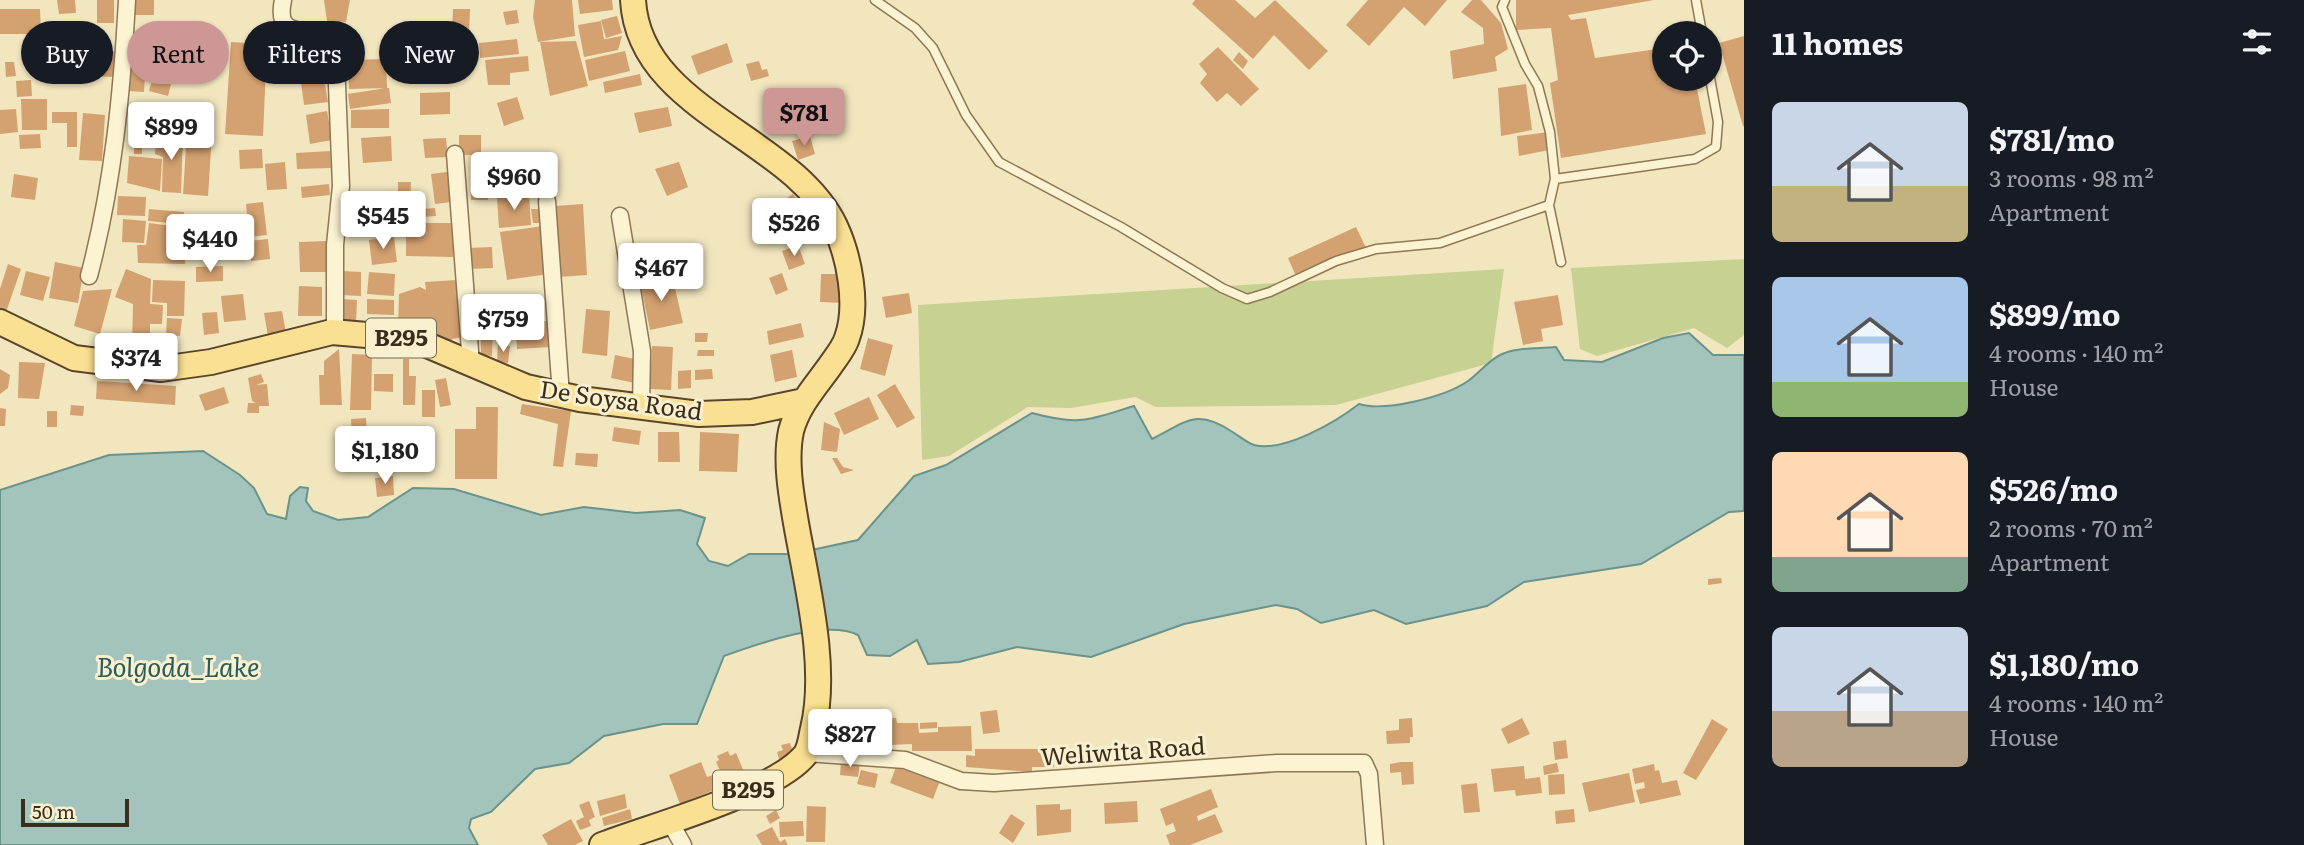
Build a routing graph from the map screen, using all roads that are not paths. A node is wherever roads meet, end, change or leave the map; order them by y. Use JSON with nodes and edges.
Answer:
{"nodes":[{"id":1,"x":127,"y":0,"type":"edge"},
{"id":2,"x":283,"y":0,"type":"edge"},
{"id":3,"x":633,"y":0,"type":"edge"},
{"id":4,"x":875,"y":0,"type":"edge"},
{"id":5,"x":1505,"y":0,"type":"edge"},
{"id":6,"x":1696,"y":0,"type":"edge"},
{"id":7,"x":1700,"y":21,"type":"edge"},
{"id":8,"x":1712,"y":91,"type":"edge"},
{"id":9,"x":455,"y":154,"type":"dead end"},
{"id":10,"x":1555,"y":179,"type":"junction"},
{"id":11,"x":547,"y":201,"type":"dead end"},
{"id":12,"x":1549,"y":205,"type":"junction"},
{"id":13,"x":620,"y":216,"type":"dead end"},
{"id":14,"x":1561,"y":262,"type":"dead end"},
{"id":15,"x":89,"y":276,"type":"dead end"},
{"id":16,"x":0,"y":322,"type":"edge"},
{"id":17,"x":332,"y":332,"type":"junction"},
{"id":18,"x":471,"y":364,"type":"junction"},
{"id":19,"x":561,"y":395,"type":"junction"},
{"id":20,"x":804,"y":401,"type":"junction"},
{"id":21,"x":641,"y":406,"type":"junction"},
{"id":22,"x":807,"y":753,"type":"junction"},
{"id":23,"x":670,"y":822,"type":"junction"},
{"id":24,"x":602,"y":845,"type":"edge"},
{"id":25,"x":683,"y":845,"type":"edge"},
{"id":26,"x":1375,"y":845,"type":"edge"}],
"edges":[{"from":1,"to":15,"type":"street"},
{"from":2,"to":17,"type":"street"},
{"from":3,"to":20,"type":"main road"},
{"from":4,"to":12,"type":"lane"},
{"from":5,"to":10,"type":"lane"},
{"from":6,"to":7,"type":"lane"},
{"from":8,"to":10,"type":"lane"},
{"from":9,"to":18,"type":"street"},
{"from":10,"to":12,"type":"lane"},
{"from":11,"to":19,"type":"street"},
{"from":12,"to":14,"type":"lane"},
{"from":13,"to":21,"type":"street"},
{"from":16,"to":17,"type":"main road","name":"De Soysa Road","number":"B295"},
{"from":17,"to":18,"type":"main road","name":"De Soysa Road","number":"B295"},
{"from":18,"to":19,"type":"main road","name":"De Soysa Road","number":"B295"},
{"from":19,"to":21,"type":"main road","name":"De Soysa Road","number":"B295"},
{"from":20,"to":21,"type":"main road","name":"De Soysa Road","number":"B295"},
{"from":20,"to":22,"type":"main road","number":"B295"},
{"from":22,"to":23,"type":"main road","number":"B295"},
{"from":22,"to":26,"type":"street","name":"Weliwita Road"},
{"from":23,"to":24,"type":"main road","number":"B295"},
{"from":23,"to":25,"type":"street"}]}
